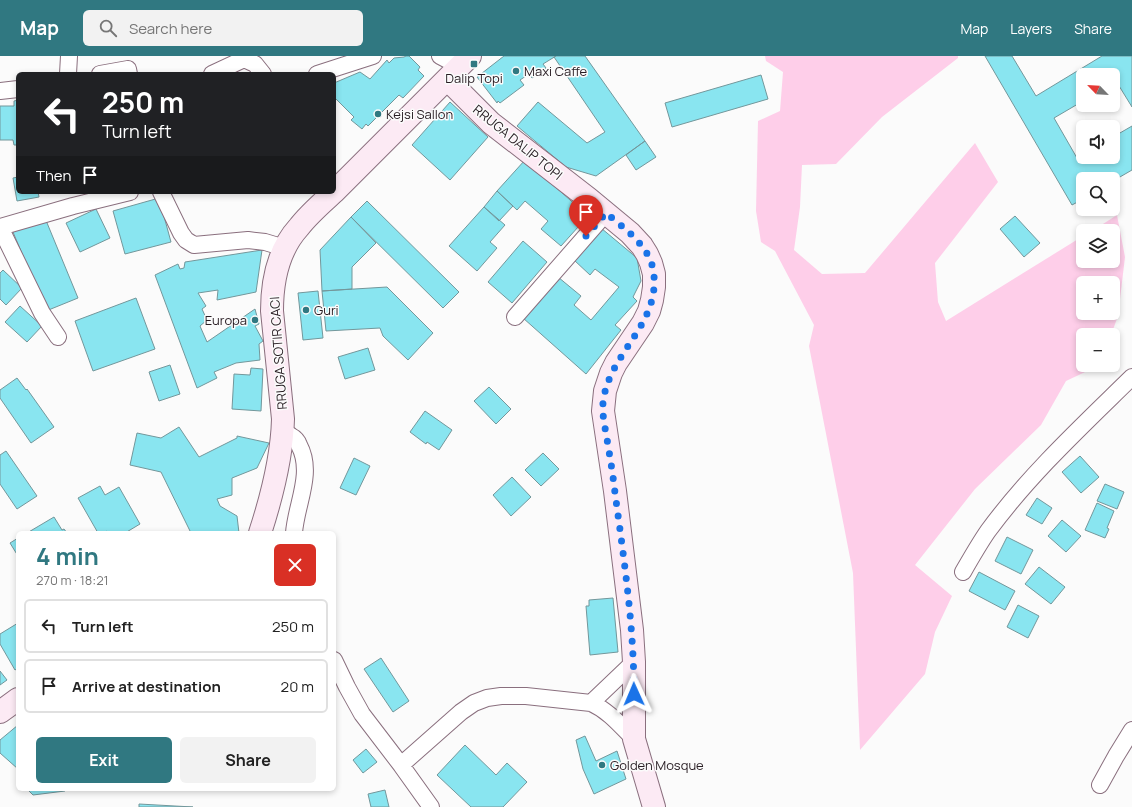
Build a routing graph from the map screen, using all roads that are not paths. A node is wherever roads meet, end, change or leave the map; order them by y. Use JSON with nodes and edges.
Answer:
{"nodes":[{"id":1,"x":69,"y":56,"type":"edge"},
{"id":2,"x":373,"y":56,"type":"edge"},
{"id":3,"x":440,"y":56,"type":"edge"},
{"id":4,"x":460,"y":64,"type":"edge"},
{"id":5,"x":68,"y":72,"type":"edge"},
{"id":6,"x":111,"y":72,"type":"edge"},
{"id":7,"x":129,"y":72,"type":"edge"},
{"id":8,"x":216,"y":72,"type":"edge"},
{"id":9,"x":262,"y":72,"type":"edge"},
{"id":10,"x":323,"y":72,"type":"edge"},
{"id":11,"x":16,"y":89,"type":"edge"},
{"id":12,"x":0,"y":91,"type":"edge"},
{"id":13,"x":336,"y":190,"type":"edge"},
{"id":14,"x":122,"y":194,"type":"edge"},
{"id":15,"x":162,"y":194,"type":"edge"},
{"id":16,"x":332,"y":194,"type":"edge"},
{"id":17,"x":606,"y":213,"type":"junction"},
{"id":18,"x":285,"y":248,"type":"junction"},
{"id":19,"x":515,"y":317,"type":"dead end"},
{"id":20,"x":58,"y":337,"type":"dead end"},
{"id":21,"x":1132,"y":377,"type":"edge"},
{"id":22,"x":283,"y":432,"type":"junction"},
{"id":23,"x":261,"y":531,"type":"edge"},
{"id":24,"x":294,"y":531,"type":"edge"},
{"id":25,"x":962,"y":572,"type":"dead end"},
{"id":26,"x":634,"y":662,"type":"junction"},
{"id":27,"x":336,"y":664,"type":"edge"},
{"id":28,"x":16,"y":700,"type":"edge"},
{"id":29,"x":591,"y":703,"type":"junction"},
{"id":30,"x":0,"y":712,"type":"edge"},
{"id":31,"x":1132,"y":730,"type":"edge"},
{"id":32,"x":634,"y":739,"type":"junction"},
{"id":33,"x":401,"y":765,"type":"junction"},
{"id":34,"x":1100,"y":785,"type":"dead end"},
{"id":35,"x":430,"y":807,"type":"edge"},
{"id":36,"x":654,"y":807,"type":"edge"}],
"edges":[{"from":1,"to":5,"type":"street"},
{"from":2,"to":10,"type":"street"},
{"from":3,"to":4,"type":"street"},
{"from":4,"to":13,"type":"street","name":"RRUGA SOTIR CACI"},
{"from":4,"to":17,"type":"street","name":"RRUGA DALIP TOPI"},
{"from":6,"to":7,"type":"street"},
{"from":8,"to":9,"type":"street"},
{"from":11,"to":12,"type":"street"},
{"from":14,"to":20,"type":"street"},
{"from":15,"to":18,"type":"street"},
{"from":16,"to":18,"type":"street","name":"RRUGA SOTIR CACI"},
{"from":17,"to":19,"type":"street"},
{"from":17,"to":26,"type":"street","name":"RRUGA DALIP TOPI"},
{"from":18,"to":22,"type":"street","name":"RRUGA SOTIR CACI"},
{"from":21,"to":25,"type":"street"},
{"from":22,"to":23,"type":"street","name":"RRUGA SOTIR CACI"},
{"from":22,"to":24,"type":"street"},
{"from":26,"to":29,"type":"street"},
{"from":26,"to":32,"type":"street","name":"RRUGA DALIP TOPI"},
{"from":27,"to":33,"type":"street"},
{"from":28,"to":30,"type":"street"},
{"from":29,"to":32,"type":"street"},
{"from":29,"to":33,"type":"street"},
{"from":31,"to":34,"type":"street"},
{"from":32,"to":36,"type":"street","name":"RRUGA DALIP TOPI"},
{"from":33,"to":35,"type":"street"}]}
